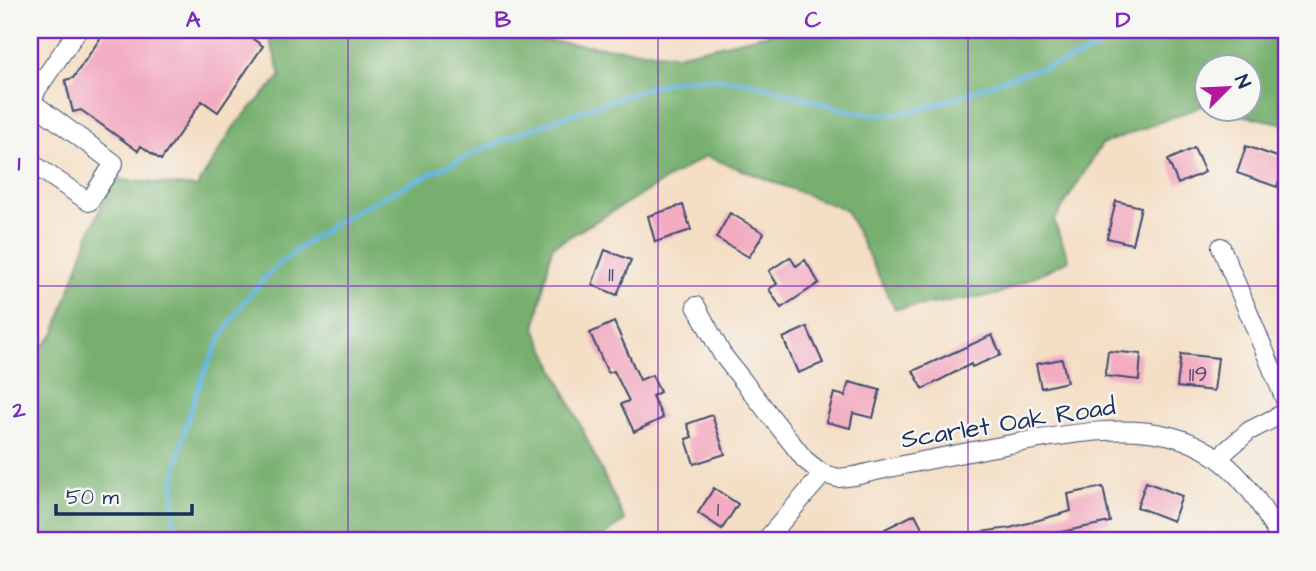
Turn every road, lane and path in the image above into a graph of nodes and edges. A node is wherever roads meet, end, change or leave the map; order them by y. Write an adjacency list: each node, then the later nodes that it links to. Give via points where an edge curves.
1 (78, 30): 2 (street)
2 (32, 96): 3 (street, via 114,163 89,202)
3 (30, 162)
4 (1221, 247): 6 (street)
5 (696, 306): 9 (street, via 722,354 805,460)
6 (1286, 402)
7 (1286, 412): 8 (street, via 1249,431)
8 (1219, 457): 9 (street, Scarlet Oak Road, via 1158,431 1107,429 838,478); 11 (street, Scarlet Oak Road, via 1247,484)
9 (823, 474): 10 (street)
10 (765, 541)
11 (1280, 541)

